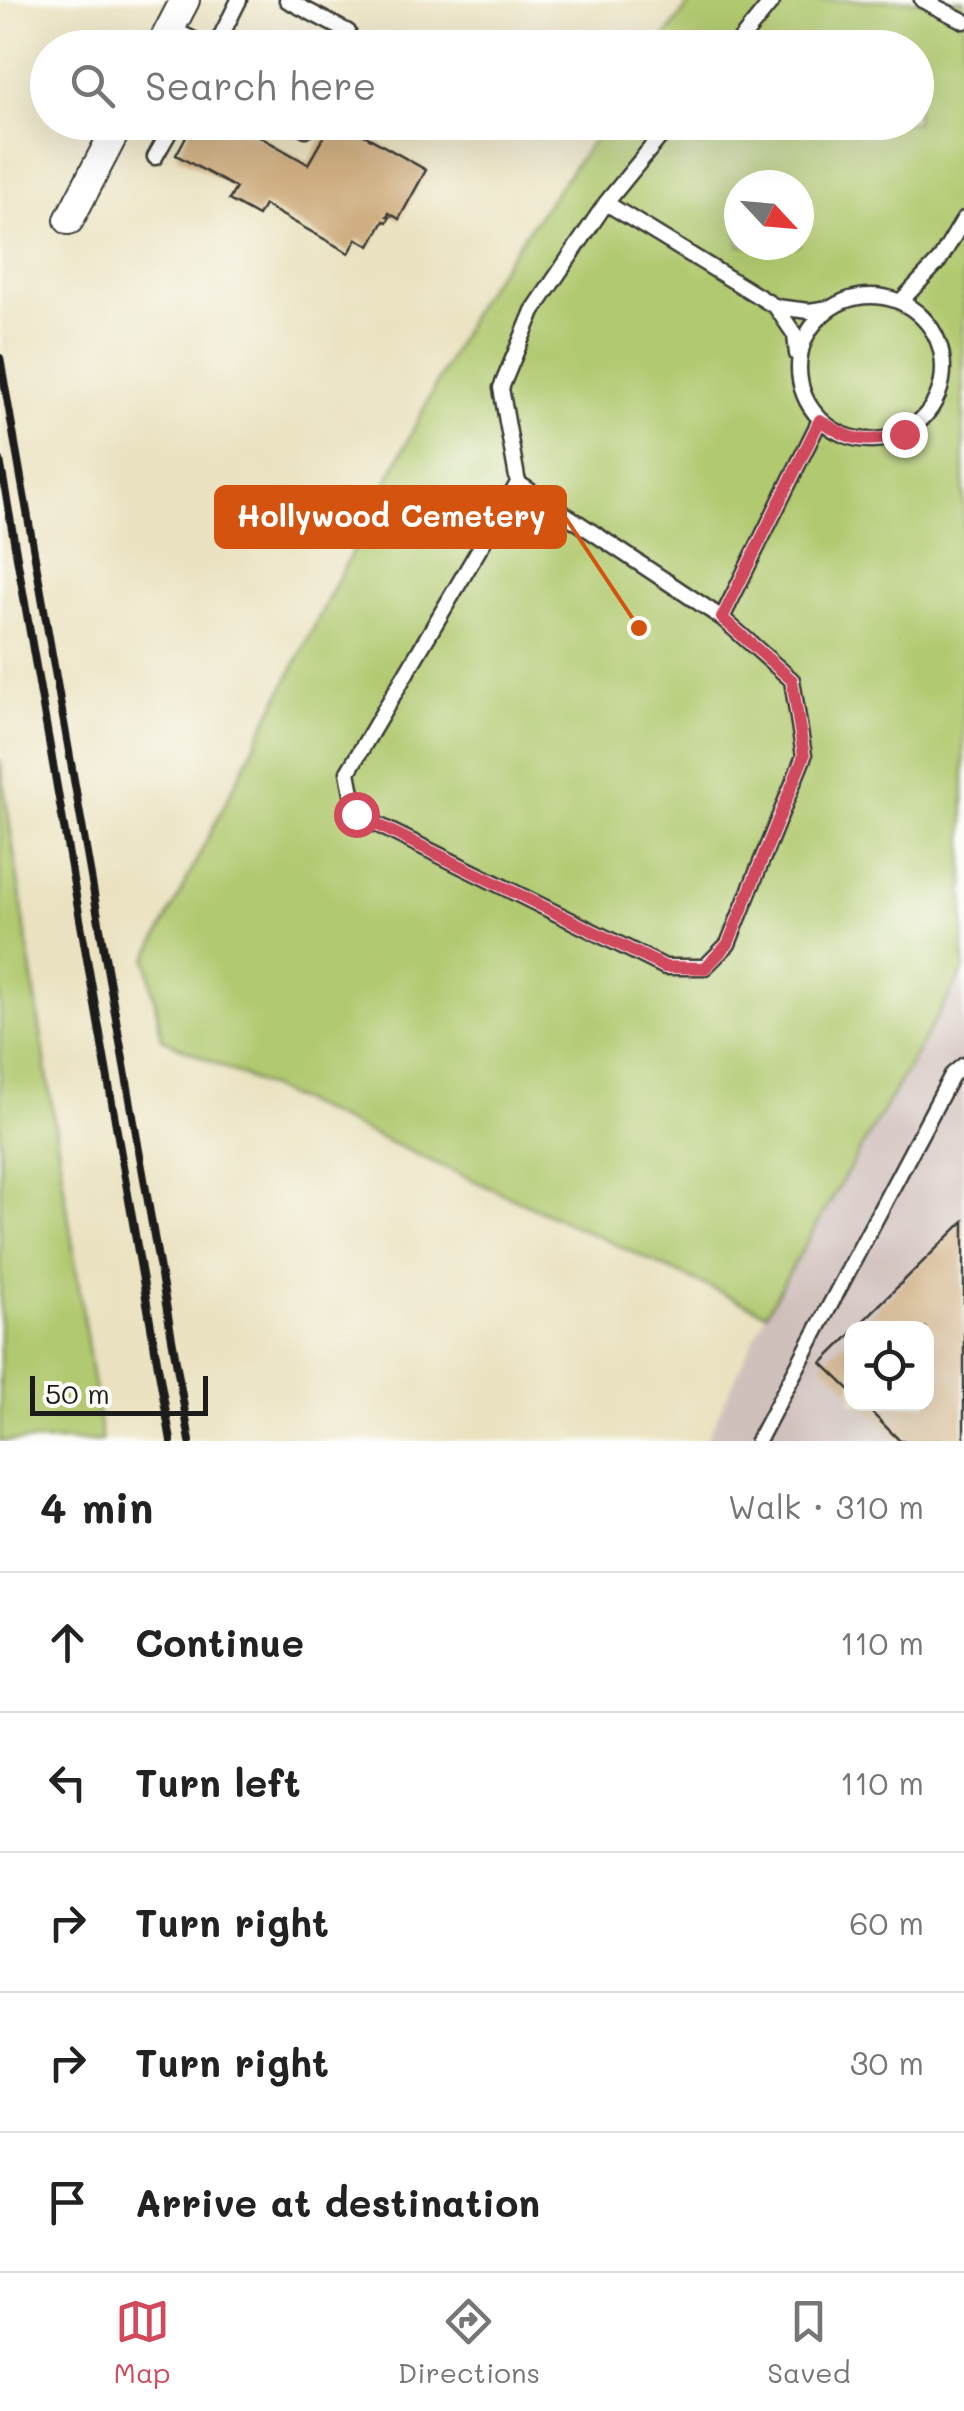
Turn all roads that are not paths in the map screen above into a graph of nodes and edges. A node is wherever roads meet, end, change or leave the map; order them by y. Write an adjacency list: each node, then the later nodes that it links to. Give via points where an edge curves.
1 (185, 0): 7 (street)
2 (239, 0): 8 (lane)
3 (286, 0): 9 (lane)
4 (772, 0): 10 (lane)
5 (922, 0): 6 (lane)
6 (964, 21)
7 (169, 30)
8 (223, 30)
9 (344, 30)
10 (748, 30)
11 (111, 140): 17 (street)
12 (164, 140): 14 (lane)
13 (657, 140): 15 (lane)
14 (155, 158)
15 (606, 203): 19 (lane); 23 (lane, via 533,311 501,388)
16 (964, 218): 18 (lane, via 938,261)
17 (69, 220)
18 (901, 301): 20 (lane, via 877,295); 22 (lane, via 937,335 945,367 924,419 879,441 841,435)
19 (776, 307): 20 (lane); 21 (lane, via 795,335)
20 (829, 308): 21 (lane, via 812,325)
21 (798, 369): 22 (lane, via 803,394)
22 (820, 420): 24 (lane)
23 (518, 483): 24 (lane); 24 (lane, via 348,772 356,814 665,967 705,968 728,944 804,756 792,680)
24 (722, 618)
25 (964, 1065): 26 (lane, via 942,1092)
26 (758, 1441)

